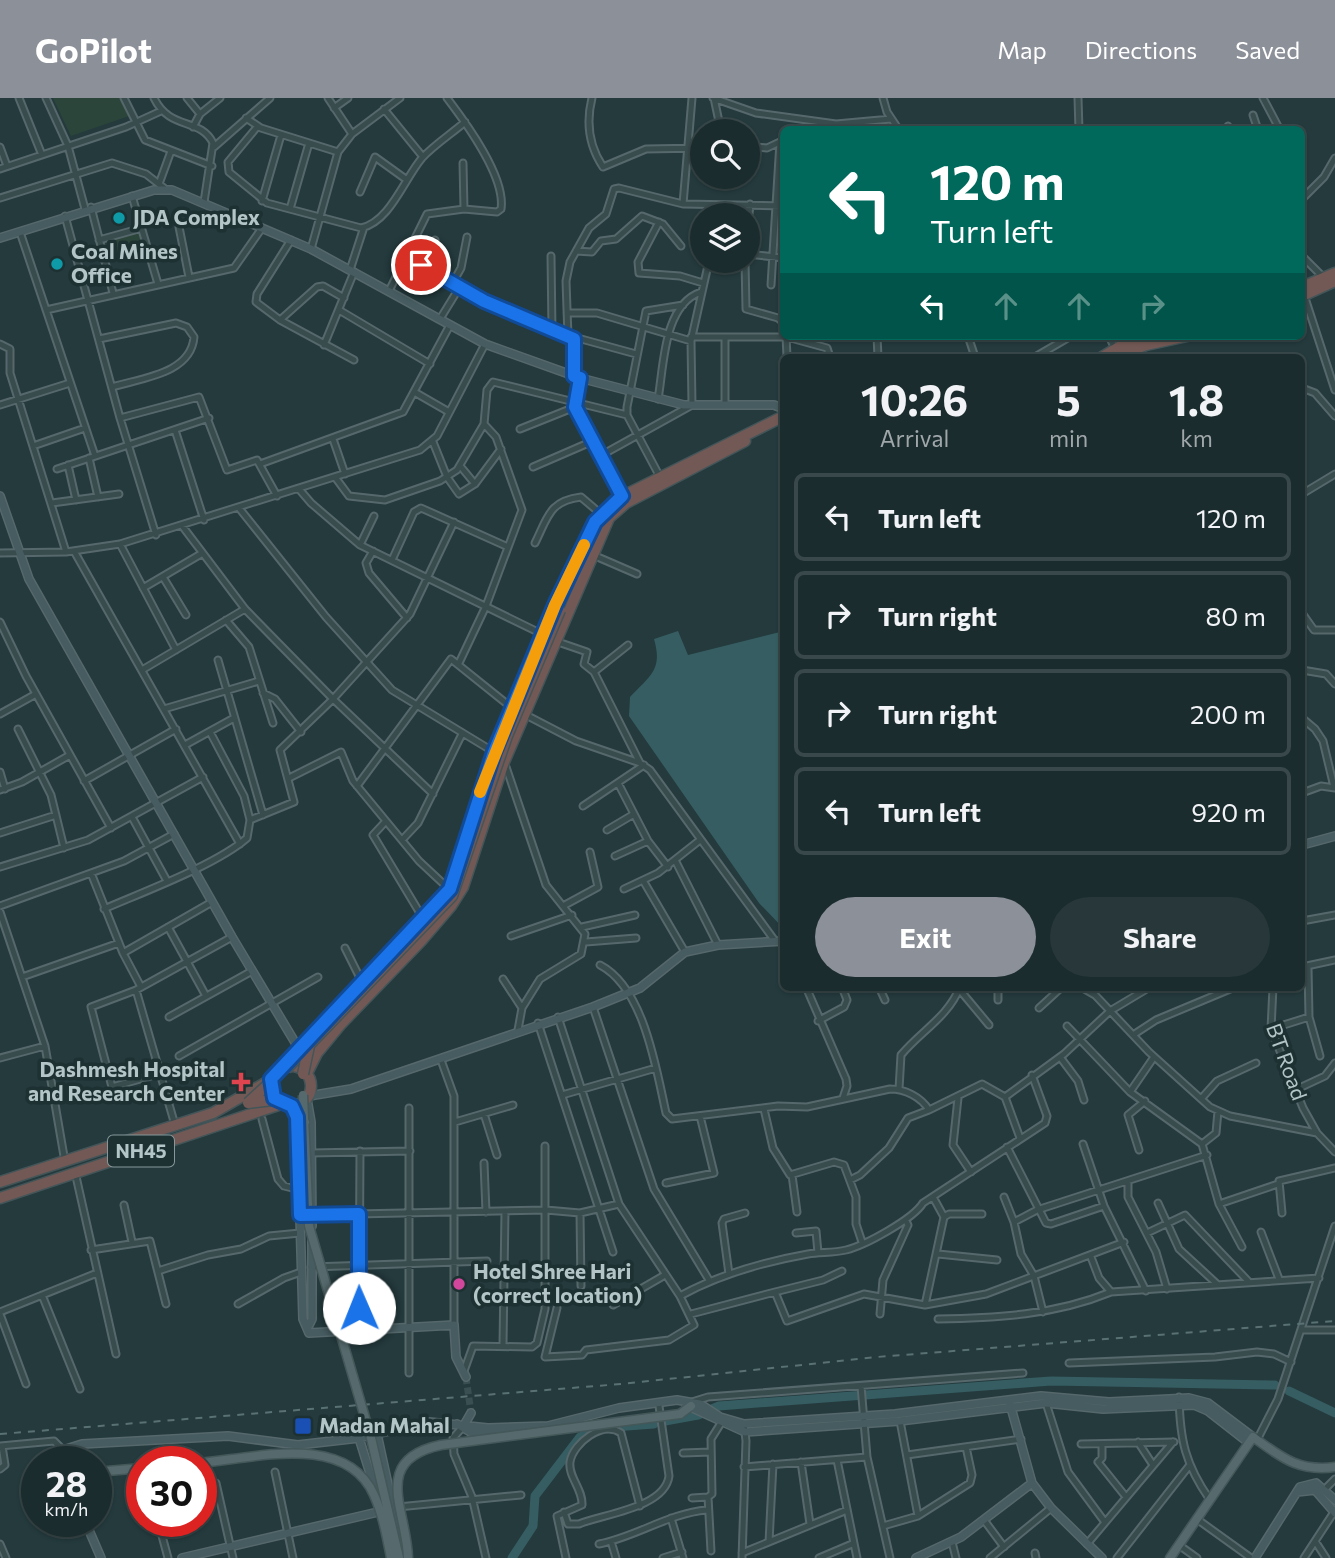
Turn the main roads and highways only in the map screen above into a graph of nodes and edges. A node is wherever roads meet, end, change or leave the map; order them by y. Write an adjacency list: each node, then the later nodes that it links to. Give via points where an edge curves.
1 (1335, 273): 3 (highway)
2 (1335, 281): 3 (highway)
3 (1306, 290)
4 (1145, 340): 6 (highway)
5 (1159, 340): 7 (highway)
6 (1122, 354)
7 (1123, 354)
8 (780, 418): 10 (highway, via 660,477)
9 (780, 425): 10 (highway)
10 (624, 500): 11 (highway, via 601,514); 12 (highway, via 609,518)
11 (567, 580): 13 (highway); 14 (highway, via 494,752 450,889)
12 (580, 587): 13 (highway); 16 (highway, via 504,762 470,873 452,906 340,1026)
13 (560, 610): 14 (highway, bridge, via 507,736 452,896)
14 (304, 1047): 15 (highway, bridge); 16 (highway, bridge)
15 (284, 1068): 16 (highway, bridge); 17 (highway, NH45, bridge)
16 (305, 1074): 18 (highway)
17 (273, 1079): 19 (highway, bridge, via 275,1092); 20 (highway, bridge); 22 (highway, NH45, via 222,1109)
18 (306, 1096): 19 (highway, NH45, bridge); 21 (main road, bridge)
19 (287, 1102): 20 (highway, bridge); 21 (main road, bridge); 24 (highway, NH45)
20 (248, 1103): 23 (highway)
21 (304, 1122): 31 (main road, bridge, via 309,1226)
22 (0, 1182)
23 (0, 1188)
24 (0, 1198)
25 (693, 1405): 31 (main road, bridge, via 680,1414 415,1452 401,1467 397,1487)
26 (1253, 1442): 28 (main road, via 1284,1461 1312,1469); 29 (main road); 29 (main road)
27 (217, 1462): 30 (main road, bridge, via 311,1454 342,1461 362,1477 374,1495)
28 (1335, 1467)
29 (1205, 1512): 32 (main road); 33 (main road)
30 (391, 1558)
31 (404, 1558)
32 (1170, 1558)
33 (1176, 1558)

